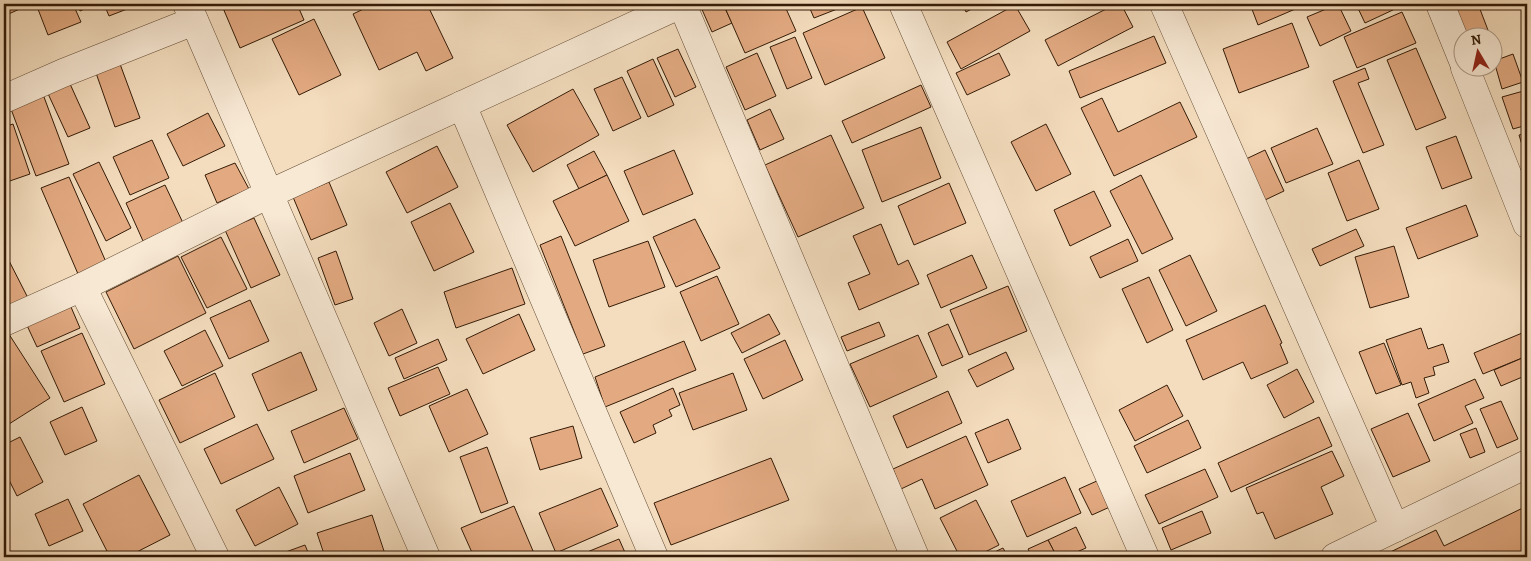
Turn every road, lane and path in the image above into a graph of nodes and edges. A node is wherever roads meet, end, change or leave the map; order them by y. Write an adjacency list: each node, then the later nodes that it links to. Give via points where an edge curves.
1 (681, 4): 9 (street); 20 (street)
2 (903, 4): 21 (street)
3 (1164, 4): 16 (street)
4 (1440, 4): 6 (street)
5 (190, 13): 8 (street); 11 (street)
6 (1454, 38)
7 (1470, 78): 10 (street)
8 (4, 100)
9 (462, 105): 11 (street); 19 (street)
10 (1520, 184): 12 (street)
11 (269, 194): 13 (street); 18 (street)
12 (1527, 224)
13 (82, 287): 14 (street); 17 (street)
14 (4, 322)
15 (1527, 464): 16 (street)
16 (1395, 528): 22 (street)
17 (215, 557)
18 (426, 557)
19 (654, 557)
20 (916, 557)
21 (1145, 557)
22 (1335, 557)

